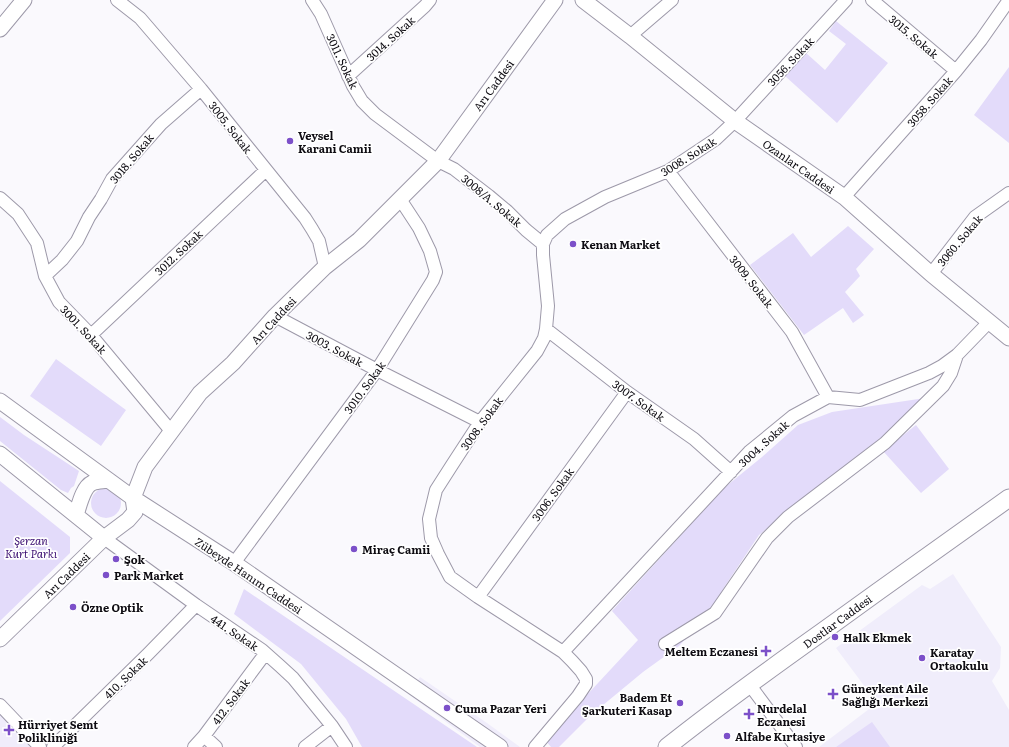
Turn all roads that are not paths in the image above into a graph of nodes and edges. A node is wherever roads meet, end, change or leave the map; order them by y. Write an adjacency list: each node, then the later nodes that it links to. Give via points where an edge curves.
1 (24, 0): 11 (street)
2 (117, 0): 15 (street, 3005. Sokak, via 140,18)
3 (312, 0): 14 (street, 3011. Sokak, via 321,14)
4 (430, 0): 14 (street, 3014. Sokak)
5 (555, 0): 17 (street, Arı Caddesi)
6 (583, 0): 12 (street, Ozanlar Caddesi)
7 (672, 0): 12 (street)
8 (846, 0): 16 (street, 3056. Sokak)
9 (872, 0): 13 (street, 3015. Sokak)
10 (1009, 0): 13 (street, 3058. Sokak)
11 (0, 29)
12 (630, 36): 16 (street, Ozanlar Caddesi)
13 (956, 71): 21 (street, 3058. Sokak)
14 (348, 76): 17 (street, 3011. Sokak, via 362,101 374,114)
15 (201, 89): 18 (street, 3005. Sokak); 27 (street, 3018. Sokak, via 161,124 112,179 77,241)
16 (735, 121): 19 (street, 3008. Sokak, via 716,139); 21 (street, Ozanlar Caddesi)
17 (438, 161): 23 (street, Arı Caddesi); 24 (street, 3008/A. Sokak, via 454,169 489,196)
18 (266, 170): 25 (street, 3005. Sokak, via 312,229 319,242); 31 (street, 3012. Sokak)
19 (668, 171): 24 (street, 3008. Sokak, via 604,197 565,219 547,235); 36 (street, 3009. Sokak, via 792,332)
20 (1009, 193): 26 (street, 3060. Sokak, via 975,217)
21 (844, 197): 26 (street, Ozanlar Caddesi)
22 (0, 198): 27 (street, 3001. Sokak, via 18,214 37,243)
23 (400, 199): 25 (street, Arı Caddesi, via 359,240); 34 (street, 3010. Sokak, via 419,228 436,272)
24 (543, 244): 30 (street, 3008. Sokak, via 548,306)
25 (325, 267): 28 (street, Arı Caddesi)
26 (931, 274): 29 (street, Ozanlar Caddesi)
27 (45, 276): 31 (street, 3001. Sokak, via 59,302)
28 (275, 316): 34 (street, 3003. Sokak); 39 (street, Arı Caddesi, via 233,363 200,393)
29 (989, 322): 32 (street, Ozanlar Caddesi); 33 (street)
30 (546, 329): 35 (street, 3007. Sokak); 38 (street, 3008. Sokak, via 537,351)
31 (91, 335): 39 (street, 3001. Sokak)
32 (1009, 338)
33 (957, 355): 36 (street, via 929,373 860,400); 51 (street, via 943,386 884,444 788,517 766,538 715,613)
34 (377, 370): 38 (street, 3003. Sokak); 47 (street, 3010. Sokak)
35 (627, 392): 41 (street, 3007. Sokak, via 694,439); 48 (street, 3006. Sokak)
36 (828, 397): 41 (street, 3004. Sokak, via 793,416 749,452)
37 (0, 401): 42 (street, Zübeyde Hanım Caddesi)
38 (480, 422): 48 (street, 3008. Sokak, via 436,490 429,519 431,538 450,577)
39 (171, 431): 43 (street, Arı Caddesi, via 145,467)
40 (0, 454): 45 (street)
41 (731, 472): 52 (street, 3004. Sokak)
42 (108, 480): 43 (street, Zübeyde Hanım Caddesi); 45 (street, via 91,483 86,487)
43 (133, 498): 46 (street, Arı Caddesi, via 135,512); 47 (street, Zübeyde Hanım Caddesi)
44 (1009, 498): 54 (main road, Dostlar Caddesi)
45 (76, 515): 46 (street)
46 (104, 538): 49 (street, 441. Sokak); 50 (street, Arı Caddesi)
47 (234, 563): 64 (street, Zübeyde Hanım Caddesi)
48 (478, 597): 52 (street, 3008. Sokak)
49 (196, 605): 53 (street, 441. Sokak); 59 (street, 410. Sokak)
50 (0, 640)
51 (665, 644)
52 (562, 652): 65 (street, 3008. Sokak, via 581,671 586,684)
53 (266, 654): 56 (street, 441. Sokak, via 292,678); 57 (street, 412. Sokak)
54 (749, 684): 66 (main road, Dostlar Caddesi); 67 (street)
55 (0, 705): 58 (street)
56 (332, 726): 62 (street); 63 (street, 441. Sokak)
57 (204, 736): 60 (street, 412. Sokak); 61 (street)
58 (40, 747)
59 (53, 747)
60 (194, 747)
61 (216, 747)
62 (305, 747)
63 (346, 747)
64 (500, 747)
65 (534, 747)
66 (667, 747)
67 (796, 747)

